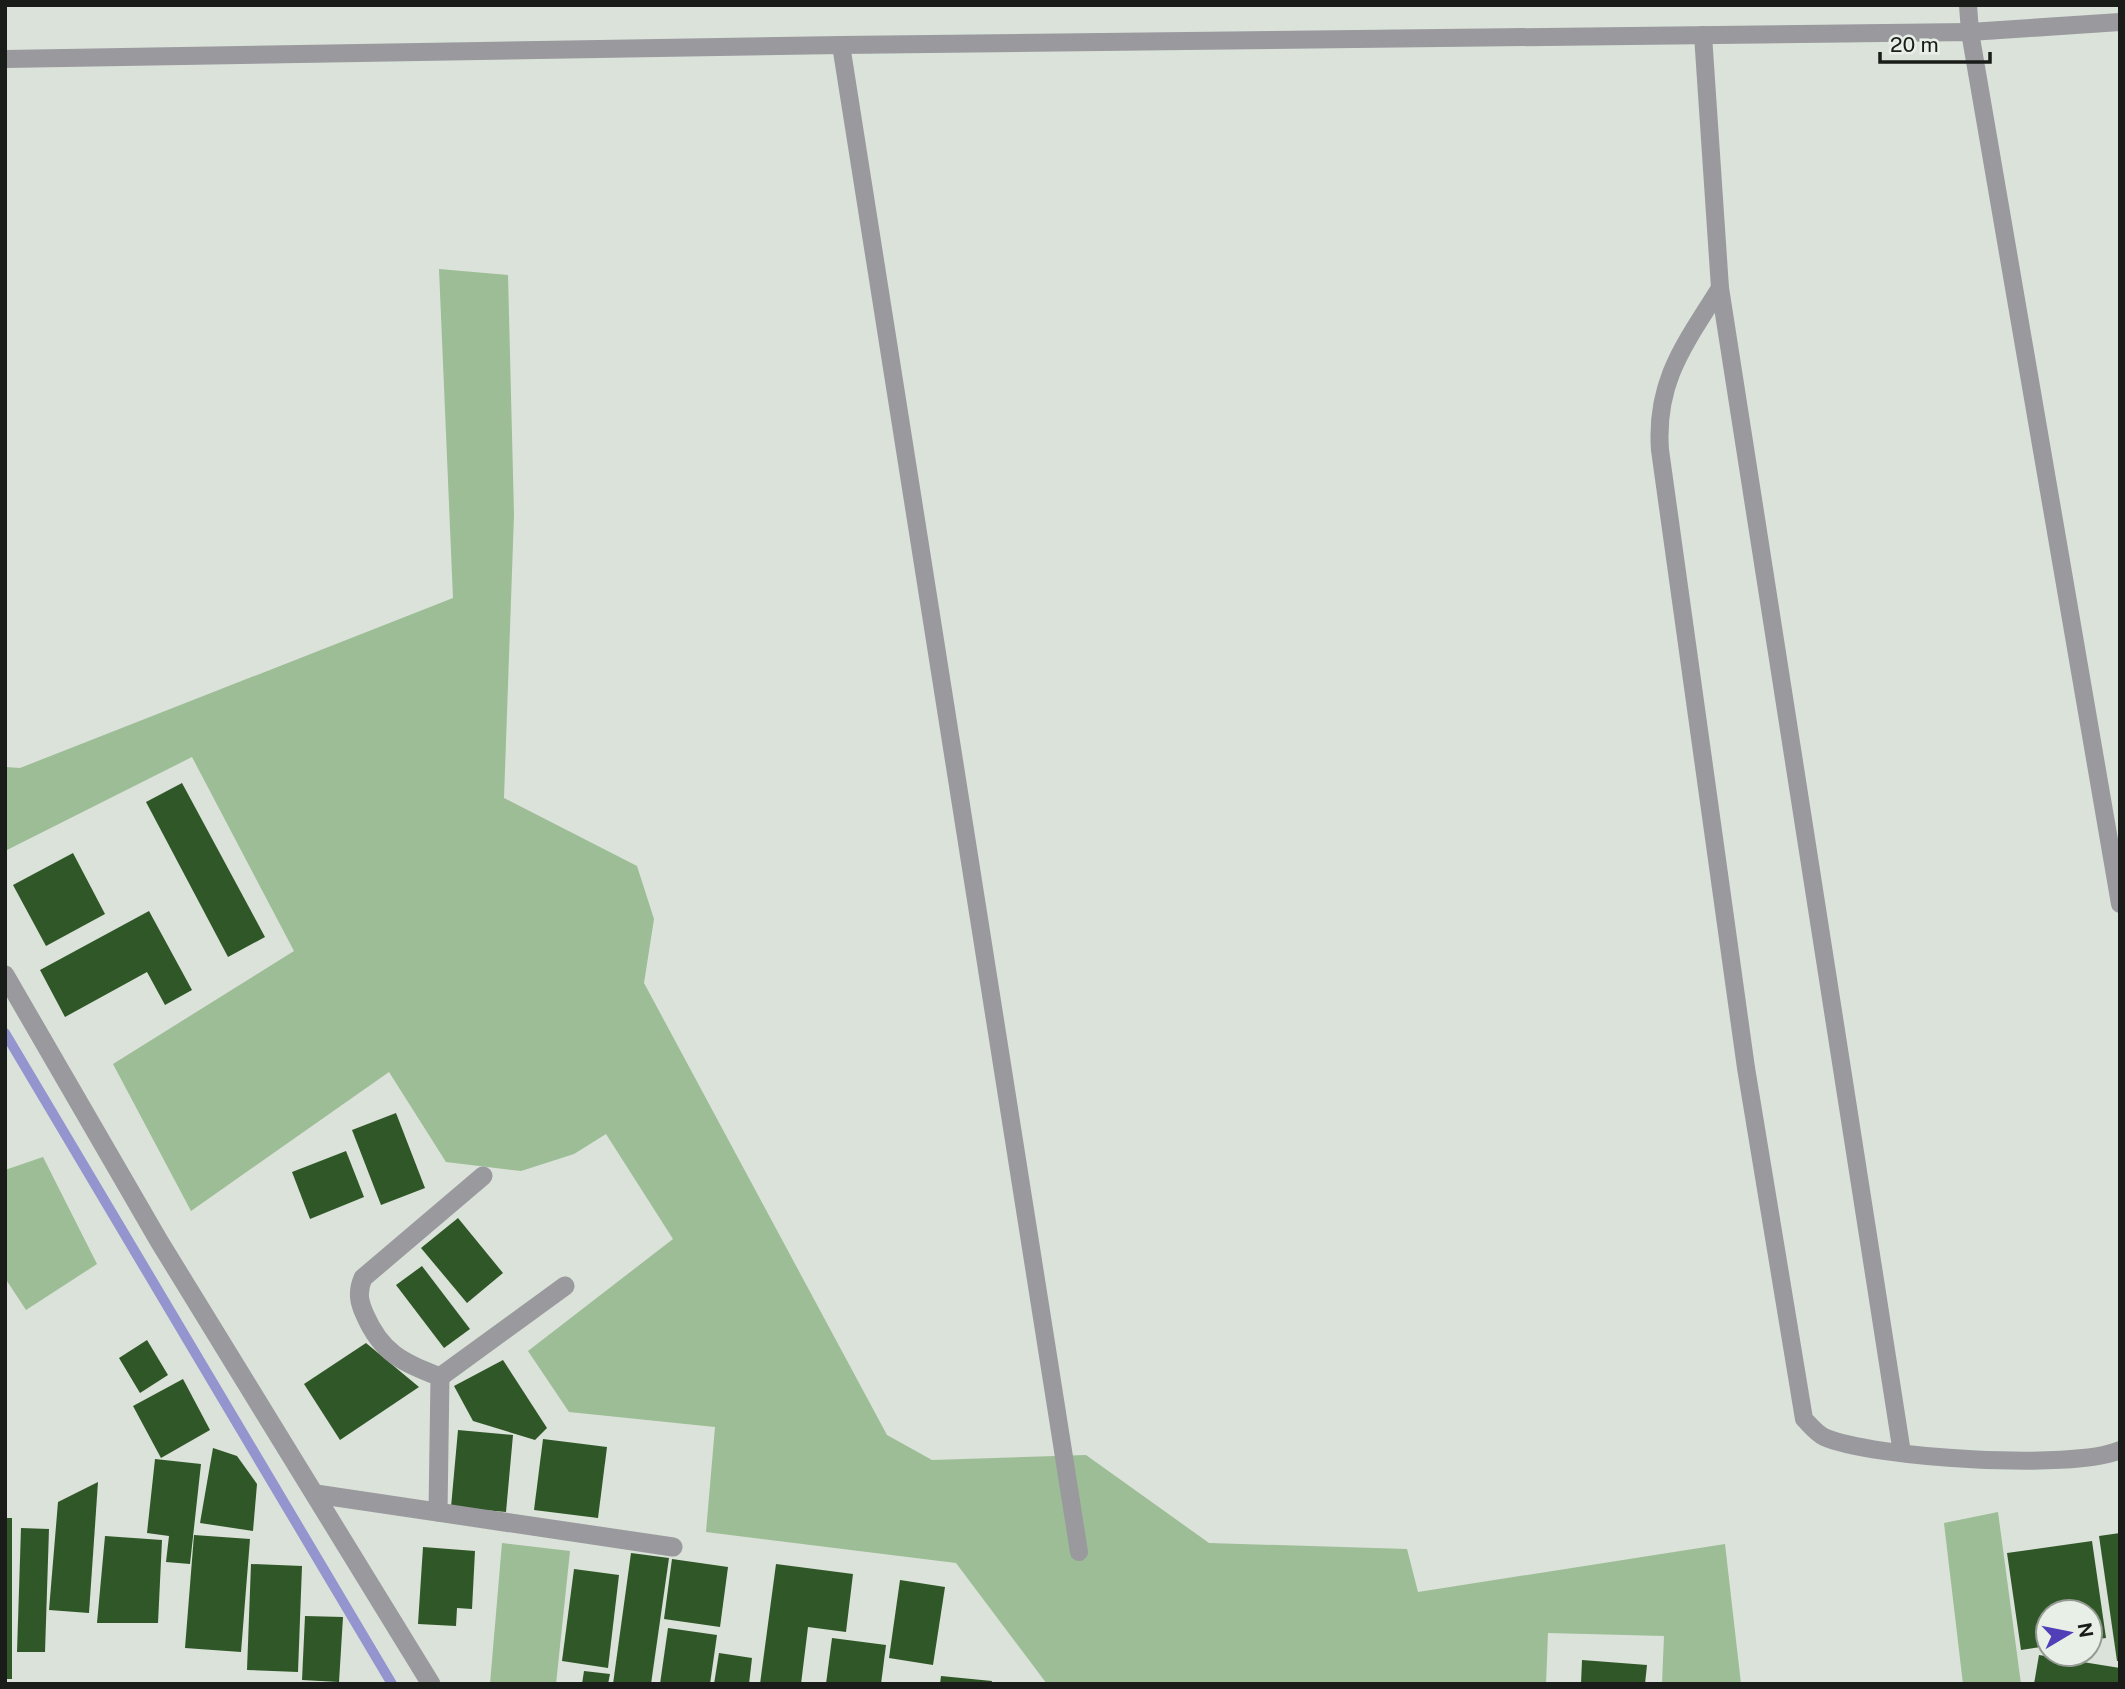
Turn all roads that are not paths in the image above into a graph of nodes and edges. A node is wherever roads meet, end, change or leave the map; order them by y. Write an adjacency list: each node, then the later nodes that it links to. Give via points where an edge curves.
1 (1968, 5): 3 (lane)
2 (2120, 22): 3 (lane)
3 (1970, 32): 4 (lane); 8 (lane)
4 (1703, 35): 5 (lane); 7 (lane)
5 (841, 45): 6 (lane); 18 (lane)
6 (5, 59)
7 (1720, 288): 14 (lane); 14 (lane, via 1671,368 1658,421 1746,1068 1804,1419 1821,1436 1858,1448)
8 (2120, 904)
9 (5, 975): 15 (street, via 159,1241)
10 (483, 1176): 12 (street, via 363,1278 359,1288 364,1313 385,1349)
11 (565, 1286): 12 (street)
12 (440, 1377): 16 (street)
13 (2120, 1450): 14 (lane, via 2094,1457 1976,1460)
14 (1902, 1452)
15 (316, 1494): 16 (street); 19 (street)
16 (438, 1512): 17 (street)
17 (673, 1547)
18 (1079, 1552)
19 (431, 1684)

